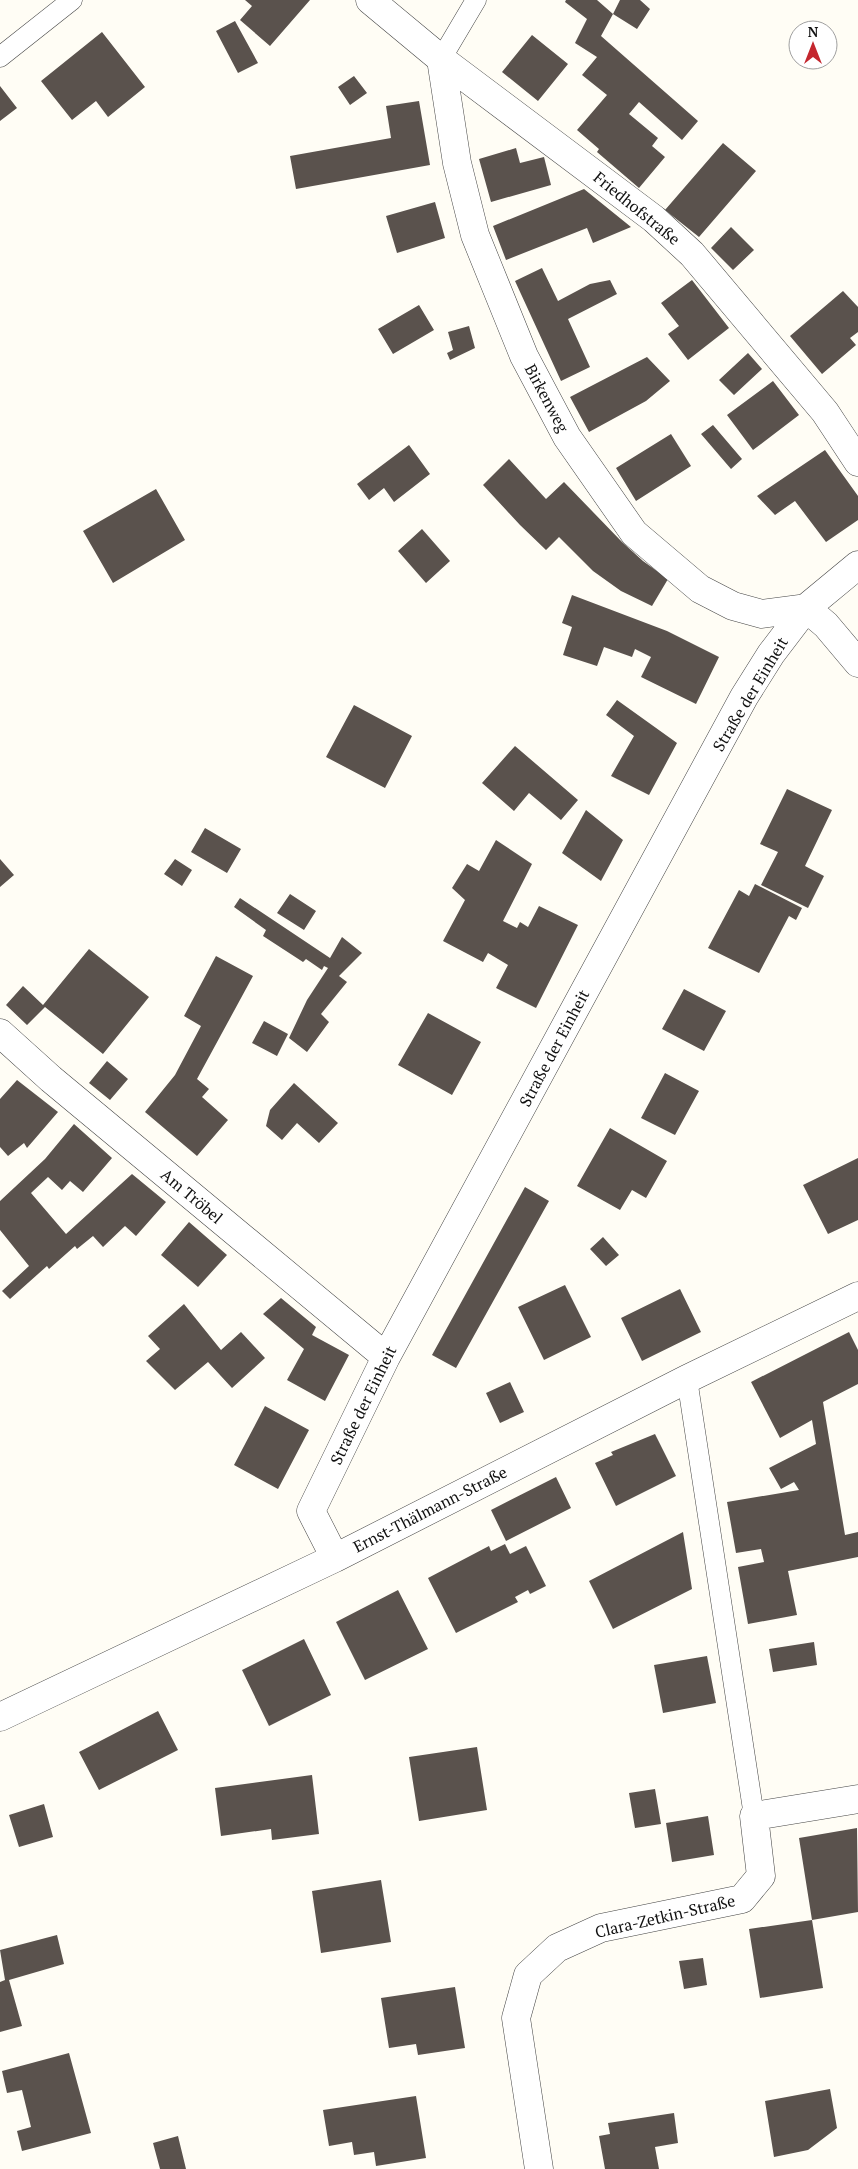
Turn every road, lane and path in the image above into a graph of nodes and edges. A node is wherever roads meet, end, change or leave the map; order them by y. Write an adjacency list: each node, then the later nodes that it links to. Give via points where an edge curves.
1 (72, 0): 4 (lane)
2 (370, 0): 5 (street, Friedhofstraße)
3 (476, 0): 5 (lane)
4 (0, 57)
5 (441, 59): 6 (street, Friedhofstraße, via 654,219 692,254 825,412); 8 (street, Birkenweg, via 457,164 475,235 524,356 572,444 634,532 700,589 734,606 762,614)
6 (858, 462)
7 (858, 565): 8 (street, Straße der Einheit)
8 (806, 608): 9 (street, via 826,625); 12 (street, Straße der Einheit, via 744,697)
9 (858, 663)
10 (0, 1033): 12 (street, Am Tröbel, via 51,1079)
11 (858, 1296): 13 (street, Ernst-Thälmann-Straße)
12 (386, 1356): 14 (street, Straße der Einheit, via 311,1511)
13 (687, 1379): 14 (street, Ernst-Thälmann-Straße); 17 (lane)
14 (335, 1558): 15 (street, Ernst-Thälmann-Straße)
15 (0, 1717)
16 (858, 1799): 17 (street)
17 (754, 1816): 18 (street, Clara-Zetkin-Straße, via 761,1876 742,1899 601,1928 557,1948 528,1976 516,2018)
18 (539, 2169)

